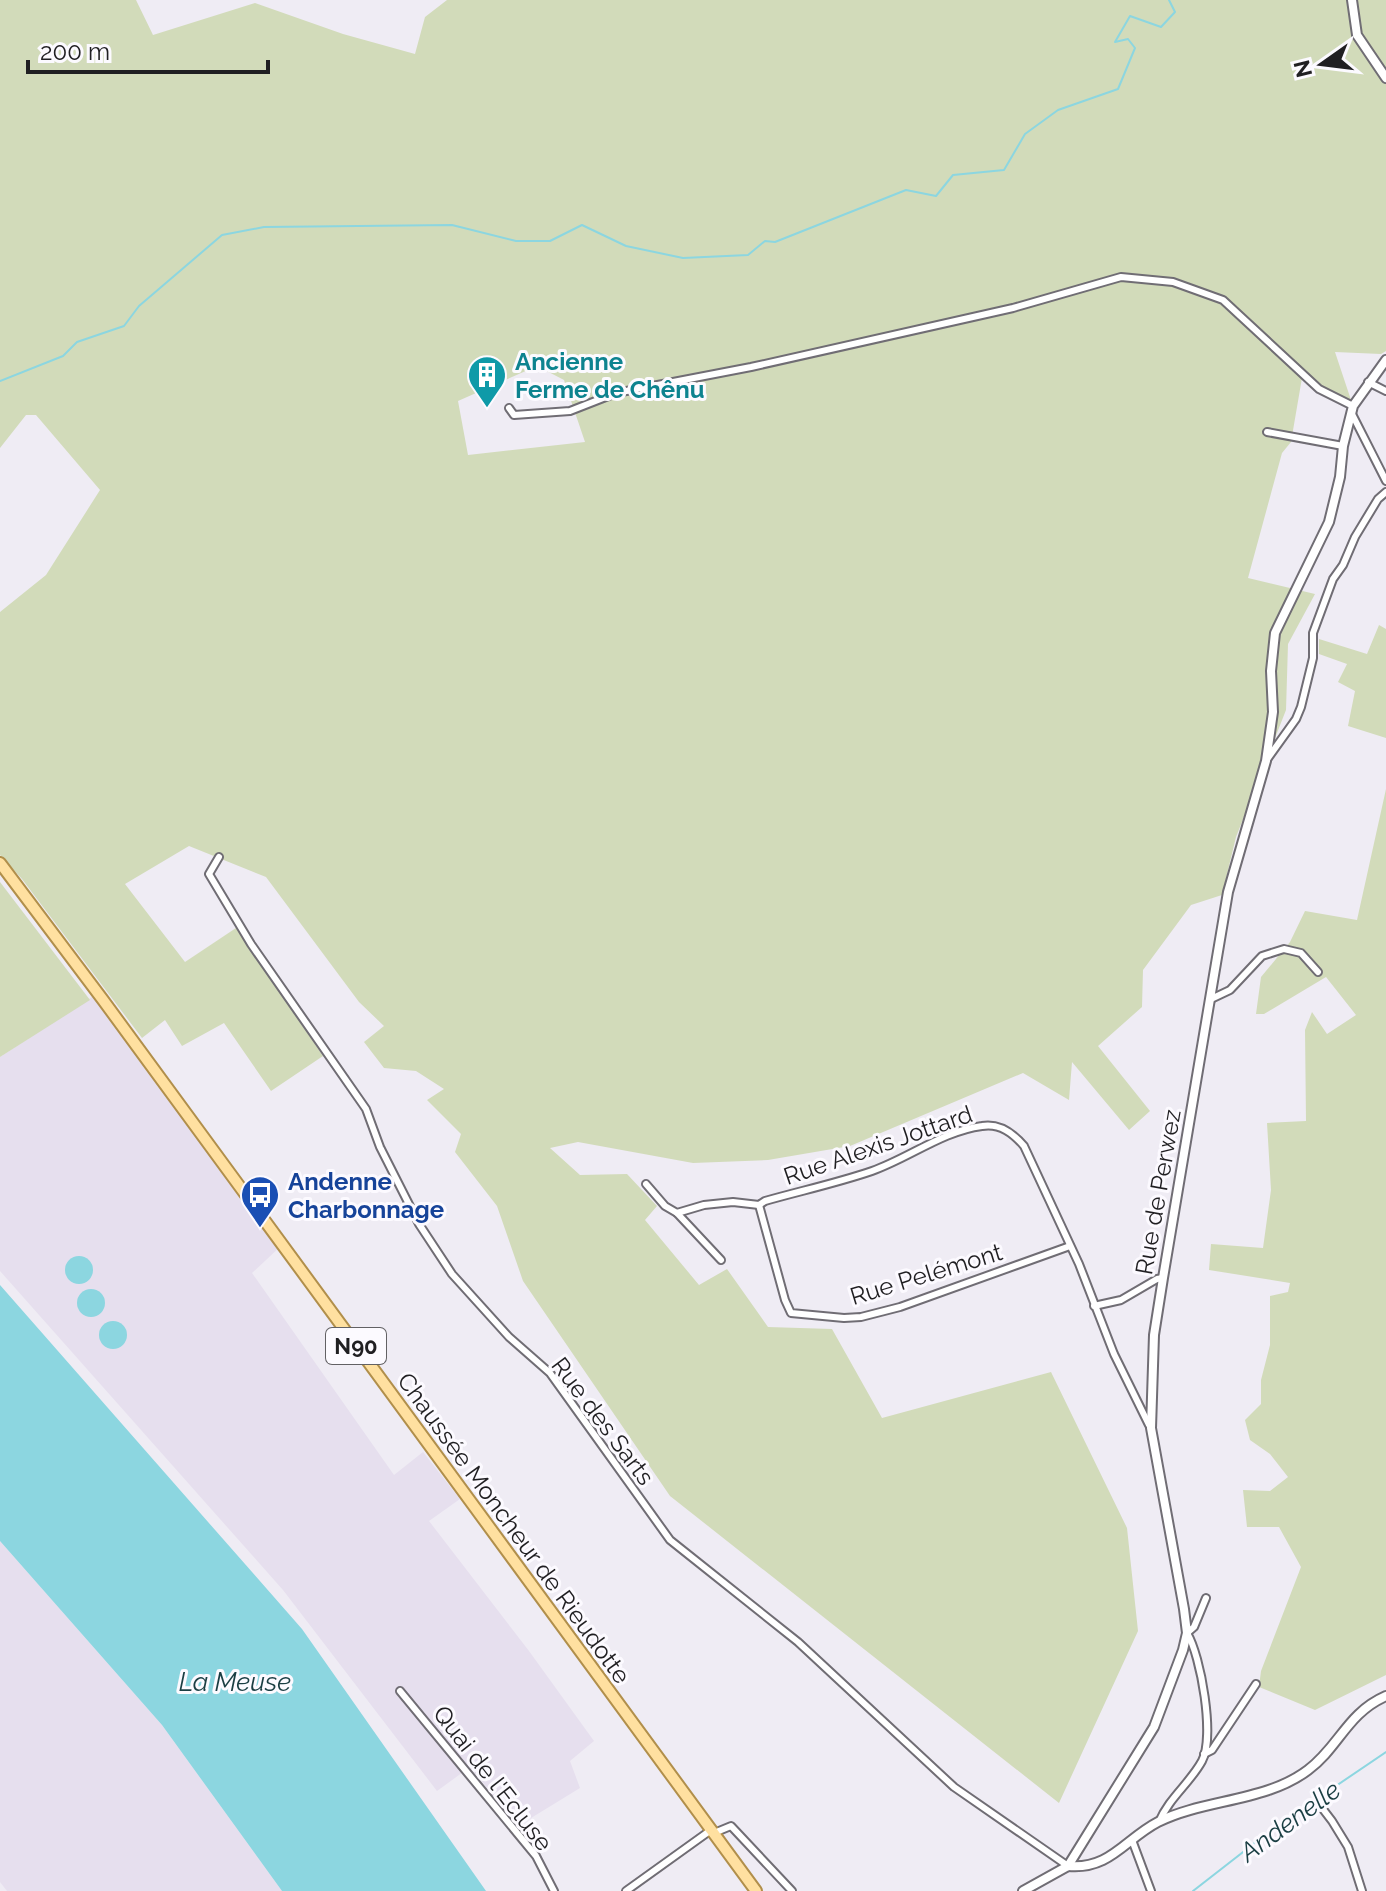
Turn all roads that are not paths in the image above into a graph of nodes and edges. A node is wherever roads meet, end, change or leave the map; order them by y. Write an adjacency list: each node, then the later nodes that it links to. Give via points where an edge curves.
1 (1352, 0): 2 (street, via 1357,35)
2 (1386, 78)
3 (1386, 360): 4 (street, Rue de Perwez)
4 (1368, 382): 5 (street); 7 (street, Rue de Perwez)
5 (1386, 391)
6 (509, 408): 7 (street, via 514,415 570,411 616,393 1013,308 1121,277 1173,282 1223,300 1319,389)
7 (1352, 409): 9 (street, Rue de Perwez); 10 (street)
8 (1267, 432): 9 (street)
9 (1343, 446): 12 (street, Rue de Perwez, via 1329,522 1275,633)
10 (1386, 481)
11 (1386, 492): 12 (street, Rue de Perwez, via 1333,579 1313,633 1313,658 1301,707)
12 (1266, 761): 16 (street, Rue de Perwez, via 1228,892)
13 (219, 857): 35 (street, Rue des Sarts, via 209,874 366,1109 419,1224 452,1274 550,1373 670,1540 798,1642 954,1787)
14 (0, 863): 33 (main road, Chaussée Moncheur de Rieudotte / N90)
15 (1318, 972): 16 (street, via 1301,953 1284,949 1262,956 1230,990)
16 (1211, 999): 22 (street, Rue de Perwez)
17 (646, 1184): 19 (street)
18 (759, 1205): 19 (street, Rue Alexis Jottard, via 733,1202); 20 (street, Rue Alexis Jottard, via 874,1170 982,1125 1001,1127 1024,1146); 20 (street, Rue Pelémont, via 791,1313 861,1317)
19 (677, 1213): 21 (street)
20 (1070, 1246): 23 (street)
21 (721, 1260)
22 (1163, 1278): 23 (street, via 1121,1300); 24 (street, Rue de Perwez, via 1154,1335)
23 (1094, 1306): 24 (street)
24 (1151, 1428): 26 (street, Rue de Perwez)
25 (1206, 1598): 26 (street, Rue de Perwez)
26 (1187, 1633): 30 (street, via 1204,1702); 35 (street, Rue de Perwez, via 1154,1727)
27 (1256, 1684): 30 (street, via 1212,1750)
28 (400, 1691): 37 (street, Quai de l'Ecluse, via 536,1856)
29 (1386, 1696): 32 (street, via 1353,1717 1310,1769 1287,1784)
30 (1204, 1754): 32 (street)
31 (1319, 1804): 42 (street, via 1348,1847)
32 (1159, 1822): 34 (street)
33 (712, 1832): 38 (street); 39 (main road, N90); 40 (street, via 731,1826)
34 (1132, 1840): 35 (street, via 1102,1863); 41 (street)
35 (1068, 1866): 36 (street)
36 (1029, 1889)
37 (554, 1891)
38 (626, 1891)
39 (756, 1891)
40 (792, 1891)
41 (1151, 1891)
42 (1362, 1891)

